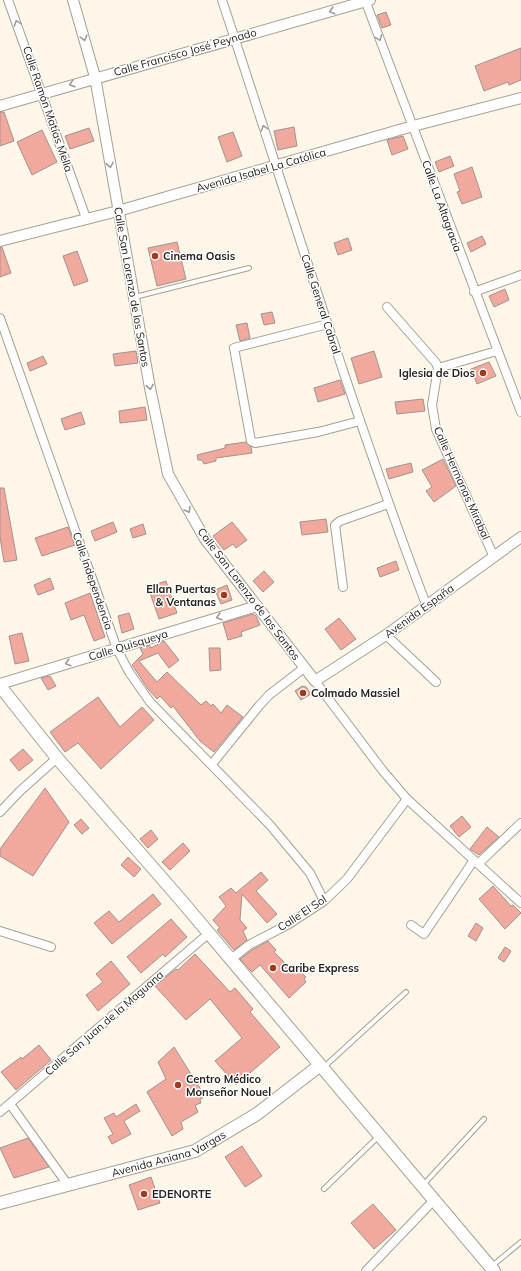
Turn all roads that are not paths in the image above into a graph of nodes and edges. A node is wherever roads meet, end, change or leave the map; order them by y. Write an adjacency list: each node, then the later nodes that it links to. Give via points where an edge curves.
1 (8, 0): 7 (street, Calle Ramón Matías Mella, one-way to 1)
2 (73, 0): 6 (street, Calle San Lorenzo de los Santos, one-way to 6)
3 (222, 0): 5 (street, Calle General Cabral)
4 (367, 0): 5 (street, Calle Francisco José Peynado, one-way to 5); 10 (street, Calle La Altagracia, one-way to 10)
5 (234, 38): 6 (street, Calle Francisco José Peynado); 11 (street, Calle General Cabral, one-way to 5)
6 (95, 77): 7 (street, Calle Francisco José Peynado, one-way to 7); 12 (street, Calle San Lorenzo de los Santos, one-way to 12)
7 (43, 92): 9 (street, Calle Francisco José Peynado); 13 (street, Calle Ramón Matías Mella)
8 (521, 100): 10 (street, Avenida Isabel La Católica)
9 (0, 106)
10 (413, 126): 11 (street, Avenida Isabel La Católica); 17 (street, Calle La Altagracia)
11 (276, 165): 12 (street, Avenida Isabel La Católica); 21 (street, Calle General Cabral)
12 (118, 211): 13 (street, Avenida Isabel La Católica); 18 (street, Calle San Lorenzo de los Santos)
13 (86, 218): 14 (street, Avenida Isabel La Católica)
14 (0, 241)
15 (249, 268): 18 (lane)
16 (521, 275): 17 (street)
17 (474, 292): 23 (street, Calle La Altagracia)
18 (135, 297): 32 (street, Calle San Lorenzo de los Santos, one-way to 32, via 168,474 205,539)
19 (387, 307): 24 (street)
20 (0, 318): 22 (street, Calle Independencia)
21 (328, 324): 27 (street, Calle General Cabral); 27 (street, via 234,348 252,441 255,443 305,435)
22 (2, 330): 35 (street, Calle Independencia)
23 (497, 351): 24 (street); 25 (street, Calle La Altagracia)
24 (438, 368): 30 (street, Calle Hermanas Mirabal, via 432,405 436,429)
25 (518, 395): 26 (street, Calle La Altagracia)
26 (521, 412)
27 (360, 421): 28 (street, Calle General Cabral)
28 (388, 504): 31 (street, via 335,525); 33 (street, Calle General Cabral)
29 (521, 537): 30 (street, Avenida España)
30 (494, 557): 33 (street, Avenida España)
31 (344, 587)
32 (257, 606): 35 (street, Calle Quisqueya, one-way to 35); 36 (street, Calle San Lorenzo de los Santos)
33 (427, 606): 34 (street, Avenida España)
34 (386, 635): 37 (street, Avenida España); 38 (street)
35 (117, 649): 39 (street, Calle Quisqueya, one-way to 39); 41 (street, Calle Independencia, via 128,672 150,702)
36 (304, 668): 37 (street, Calle San Lorenzo de los Santos); 41 (street, via 269,695)
37 (315, 681): 42 (street, Calle San Lorenzo de los Santos)
38 (436, 682)
39 (0, 685): 40 (main road)
40 (57, 758): 43 (street); 50 (main road)
41 (212, 764): 46 (street, Calle Independencia, via 270,825 310,873)
42 (407, 799): 45 (street, Calle San Lorenzo de los Santos); 46 (street, Calle El Sol, via 347,879)
43 (0, 812)
44 (521, 823): 45 (street)
45 (476, 862): 47 (street, Calle San Lorenzo de los Santos); 48 (street, via 424,934)
46 (324, 901): 52 (street, Calle El Sol, via 289,924 249,945)
47 (521, 903)
48 (412, 925)
49 (0, 931): 51 (street)
50 (208, 934): 52 (main road); 55 (street, Calle San Juan de la Maguana)
51 (51, 947)
52 (230, 960): 54 (main road)
53 (406, 992): 54 (lane)
54 (321, 1067): 58 (main road); 59 (main road, Avenida Aniana Vargas, via 257,1114 195,1151)
55 (10, 1104): 56 (street, Calle San Juan de la Maguana); 59 (street)
56 (0, 1112)
57 (484, 1119): 60 (lane)
58 (380, 1136): 60 (main road); 61 (lane)
59 (68, 1185): 63 (main road, Avenida Aniana Vargas)
60 (422, 1186): 62 (main road)
61 (324, 1189)
62 (434, 1200): 65 (main road); 66 (street)
63 (0, 1204)
64 (521, 1242): 65 (lane)
65 (493, 1269)
66 (366, 1271)

